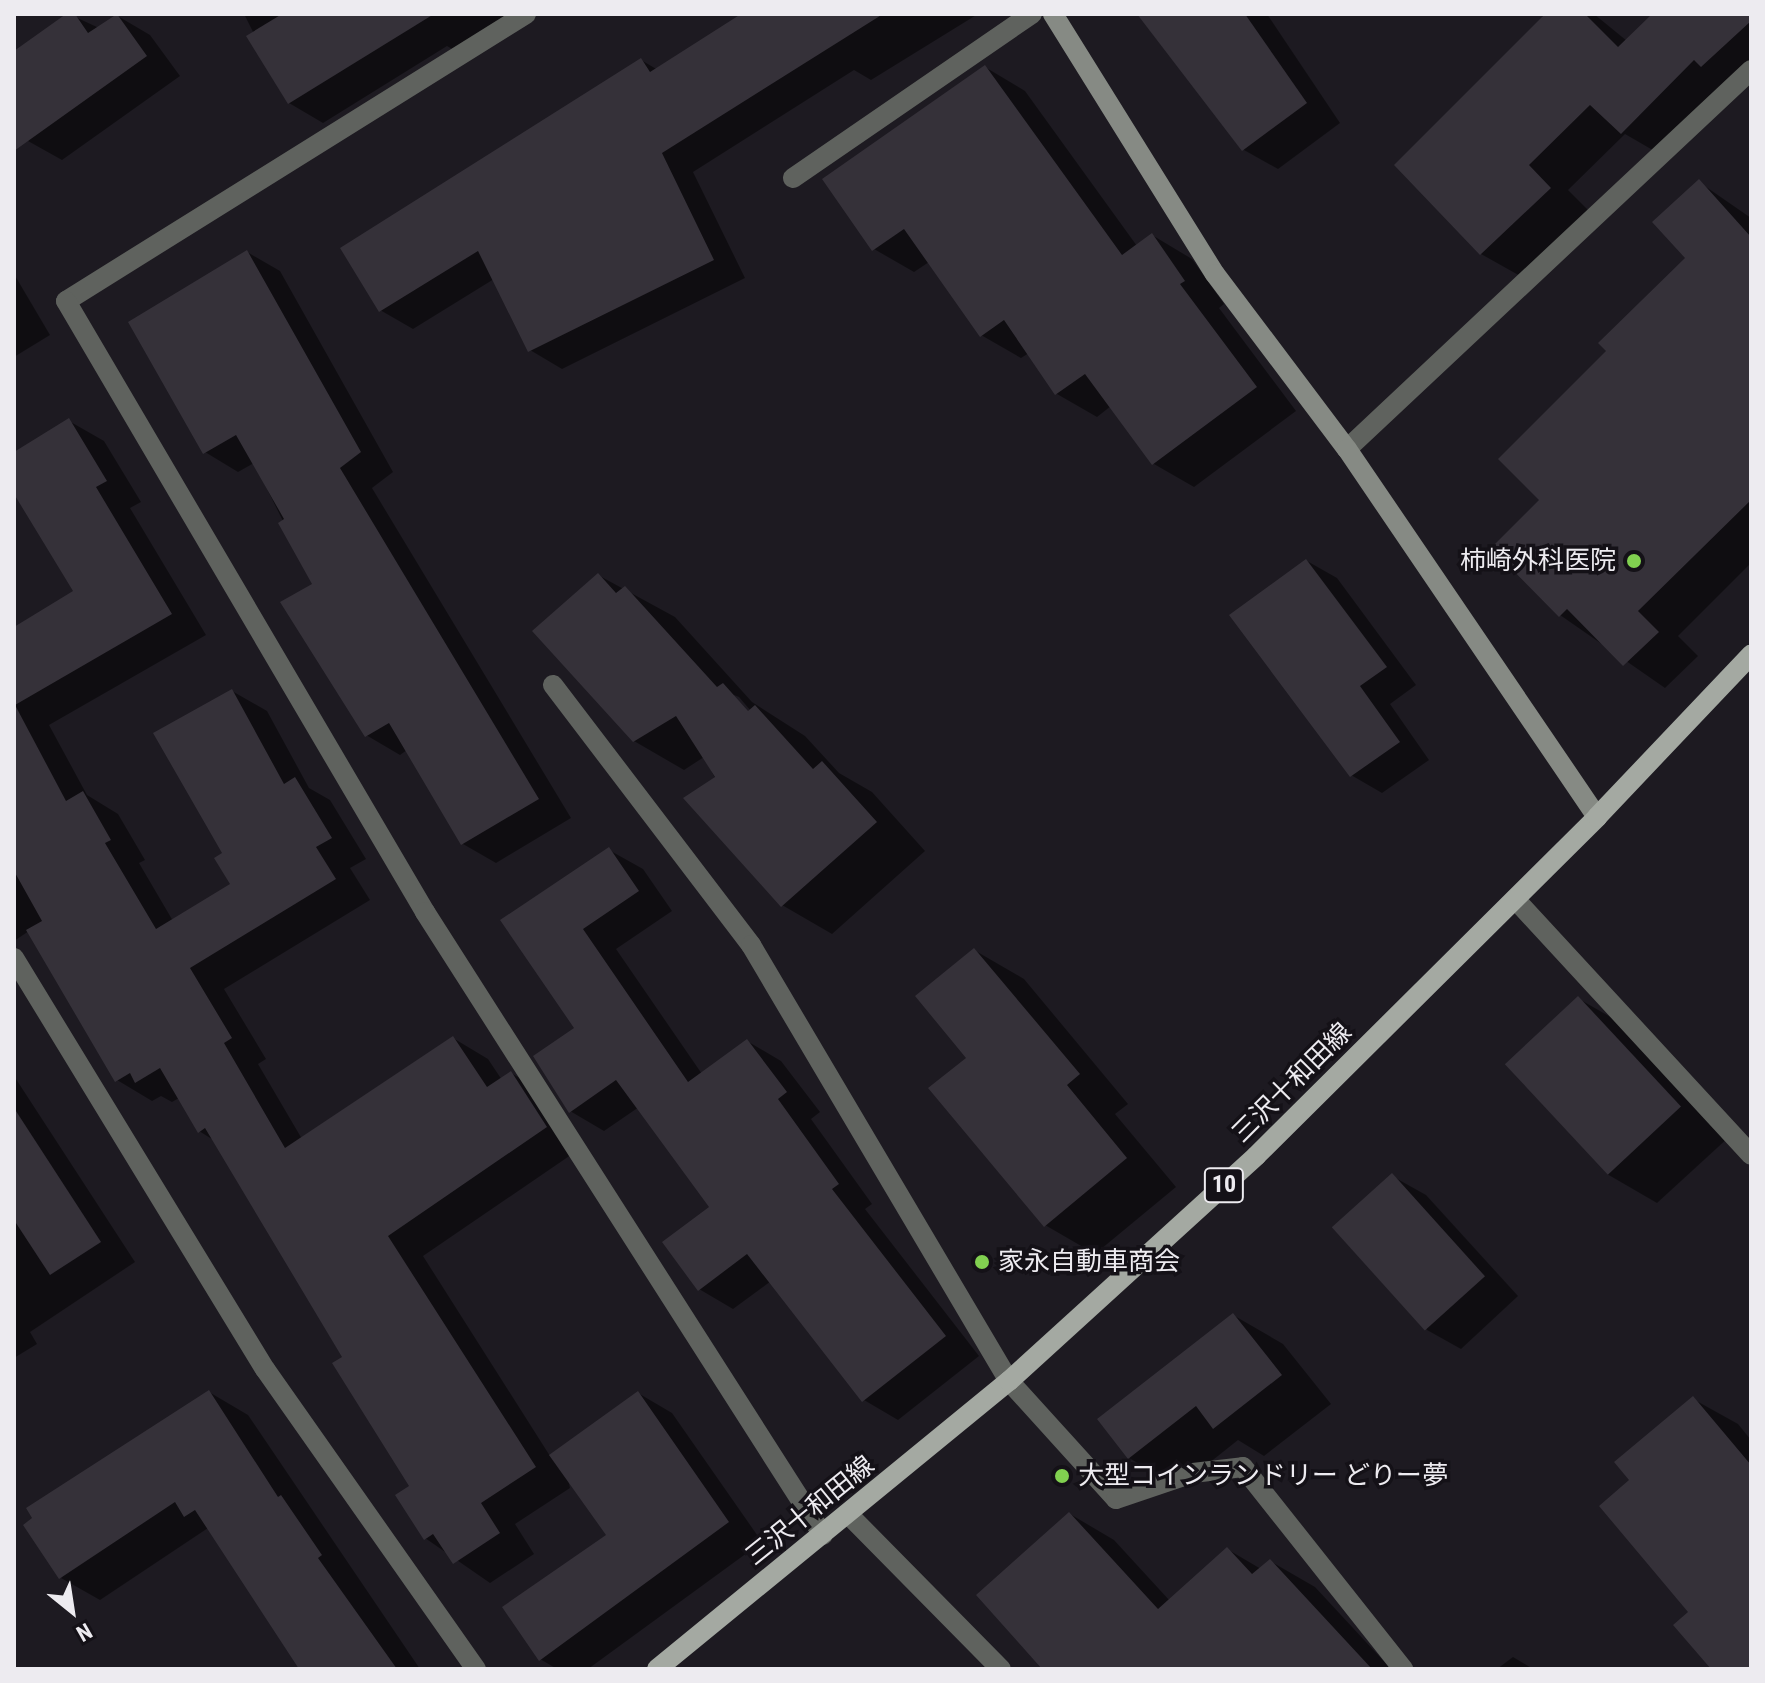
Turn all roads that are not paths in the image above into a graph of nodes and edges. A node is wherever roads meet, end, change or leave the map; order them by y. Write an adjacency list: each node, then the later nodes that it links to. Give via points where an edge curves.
1 (526, 14): 15 (street, via 66,301 425,912)
2 (1032, 14): 5 (street)
3 (1053, 14): 6 (street, via 1215,274)
4 (1751, 70): 6 (street)
5 (793, 178)
6 (1347, 449): 9 (street)
7 (1751, 655): 9 (main road, 三沢十和田線 / 10)
8 (553, 685): 13 (street, via 751,945)
9 (1597, 817): 10 (main road, 三沢十和田線 / 10)
10 (1515, 899): 12 (street); 13 (main road, 三沢十和田線 / 10, via 1256,1156)
11 (14, 958): 16 (street, via 265,1369)
12 (1751, 1155)
13 (1009, 1381): 14 (main road, 三沢十和田線 / 10); 19 (street, via 1116,1499 1193,1473 1243,1467)
14 (848, 1514): 15 (main road, 三沢十和田線 / 10); 18 (street)
15 (823, 1535): 17 (main road, 三沢十和田線 / 10)
16 (476, 1669)
17 (657, 1669)
18 (1001, 1669)
19 (1403, 1669)

